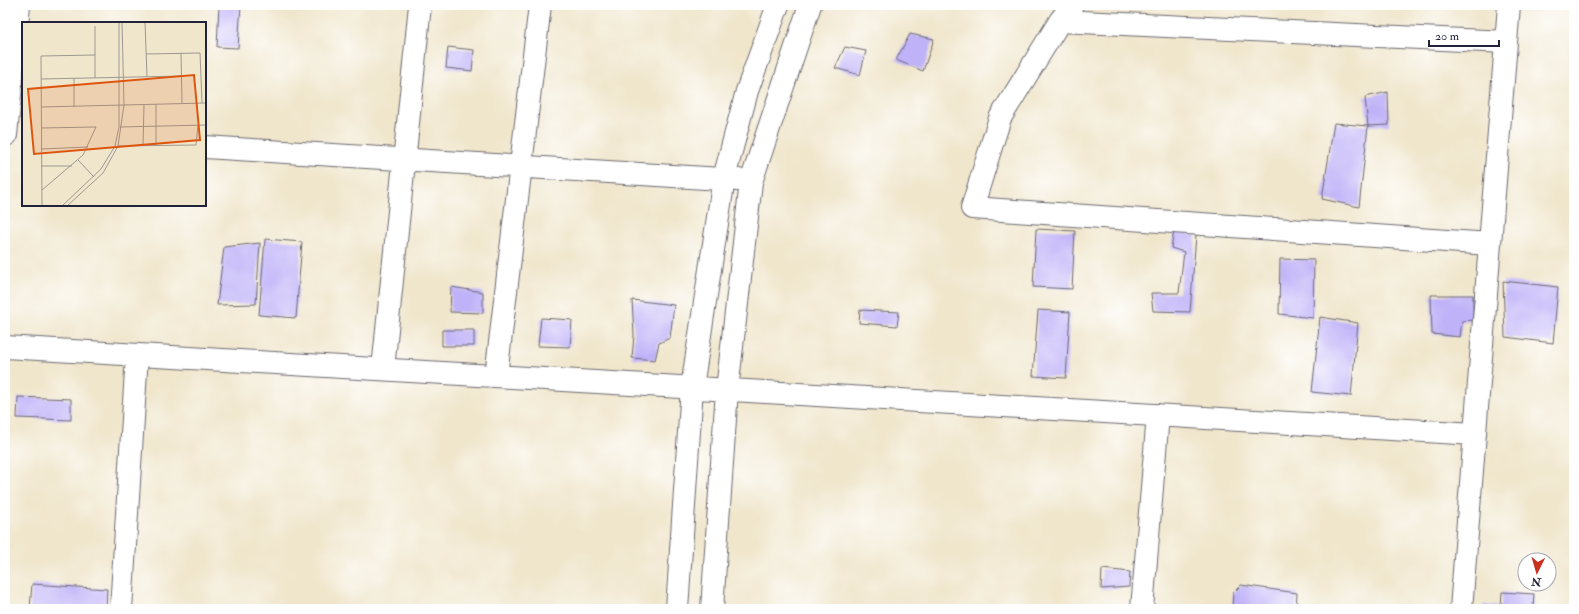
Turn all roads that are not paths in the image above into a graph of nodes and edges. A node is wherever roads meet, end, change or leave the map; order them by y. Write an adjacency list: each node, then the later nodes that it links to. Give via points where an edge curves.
1 (19, 5): 9 (street)
2 (420, 5): 11 (street)
3 (540, 5): 12 (street)
4 (778, 5): 13 (street, via 747,91)
5 (810, 5): 14 (street)
6 (1509, 5): 8 (street)
7 (1066, 13): 8 (street); 15 (street, via 1000,118 972,208)
8 (1506, 42): 15 (street)
9 (11, 135)
10 (206, 147): 11 (street)
11 (404, 159): 12 (street); 18 (street)
12 (521, 166): 13 (street); 19 (street)
13 (724, 178): 14 (street); 20 (street)
14 (751, 182): 21 (street)
15 (1490, 244): 23 (street)
16 (5, 347): 17 (street)
17 (137, 355): 18 (street); 24 (street)
18 (383, 369): 19 (street)
19 (496, 376): 20 (street)
20 (692, 387): 21 (street); 25 (street)
21 (727, 390): 22 (street); 26 (street)
22 (1158, 415): 23 (street); 27 (street)
23 (1475, 434): 28 (street)
24 (121, 609)
25 (677, 609)
26 (712, 609)
27 (1142, 609)
28 (1461, 609)

